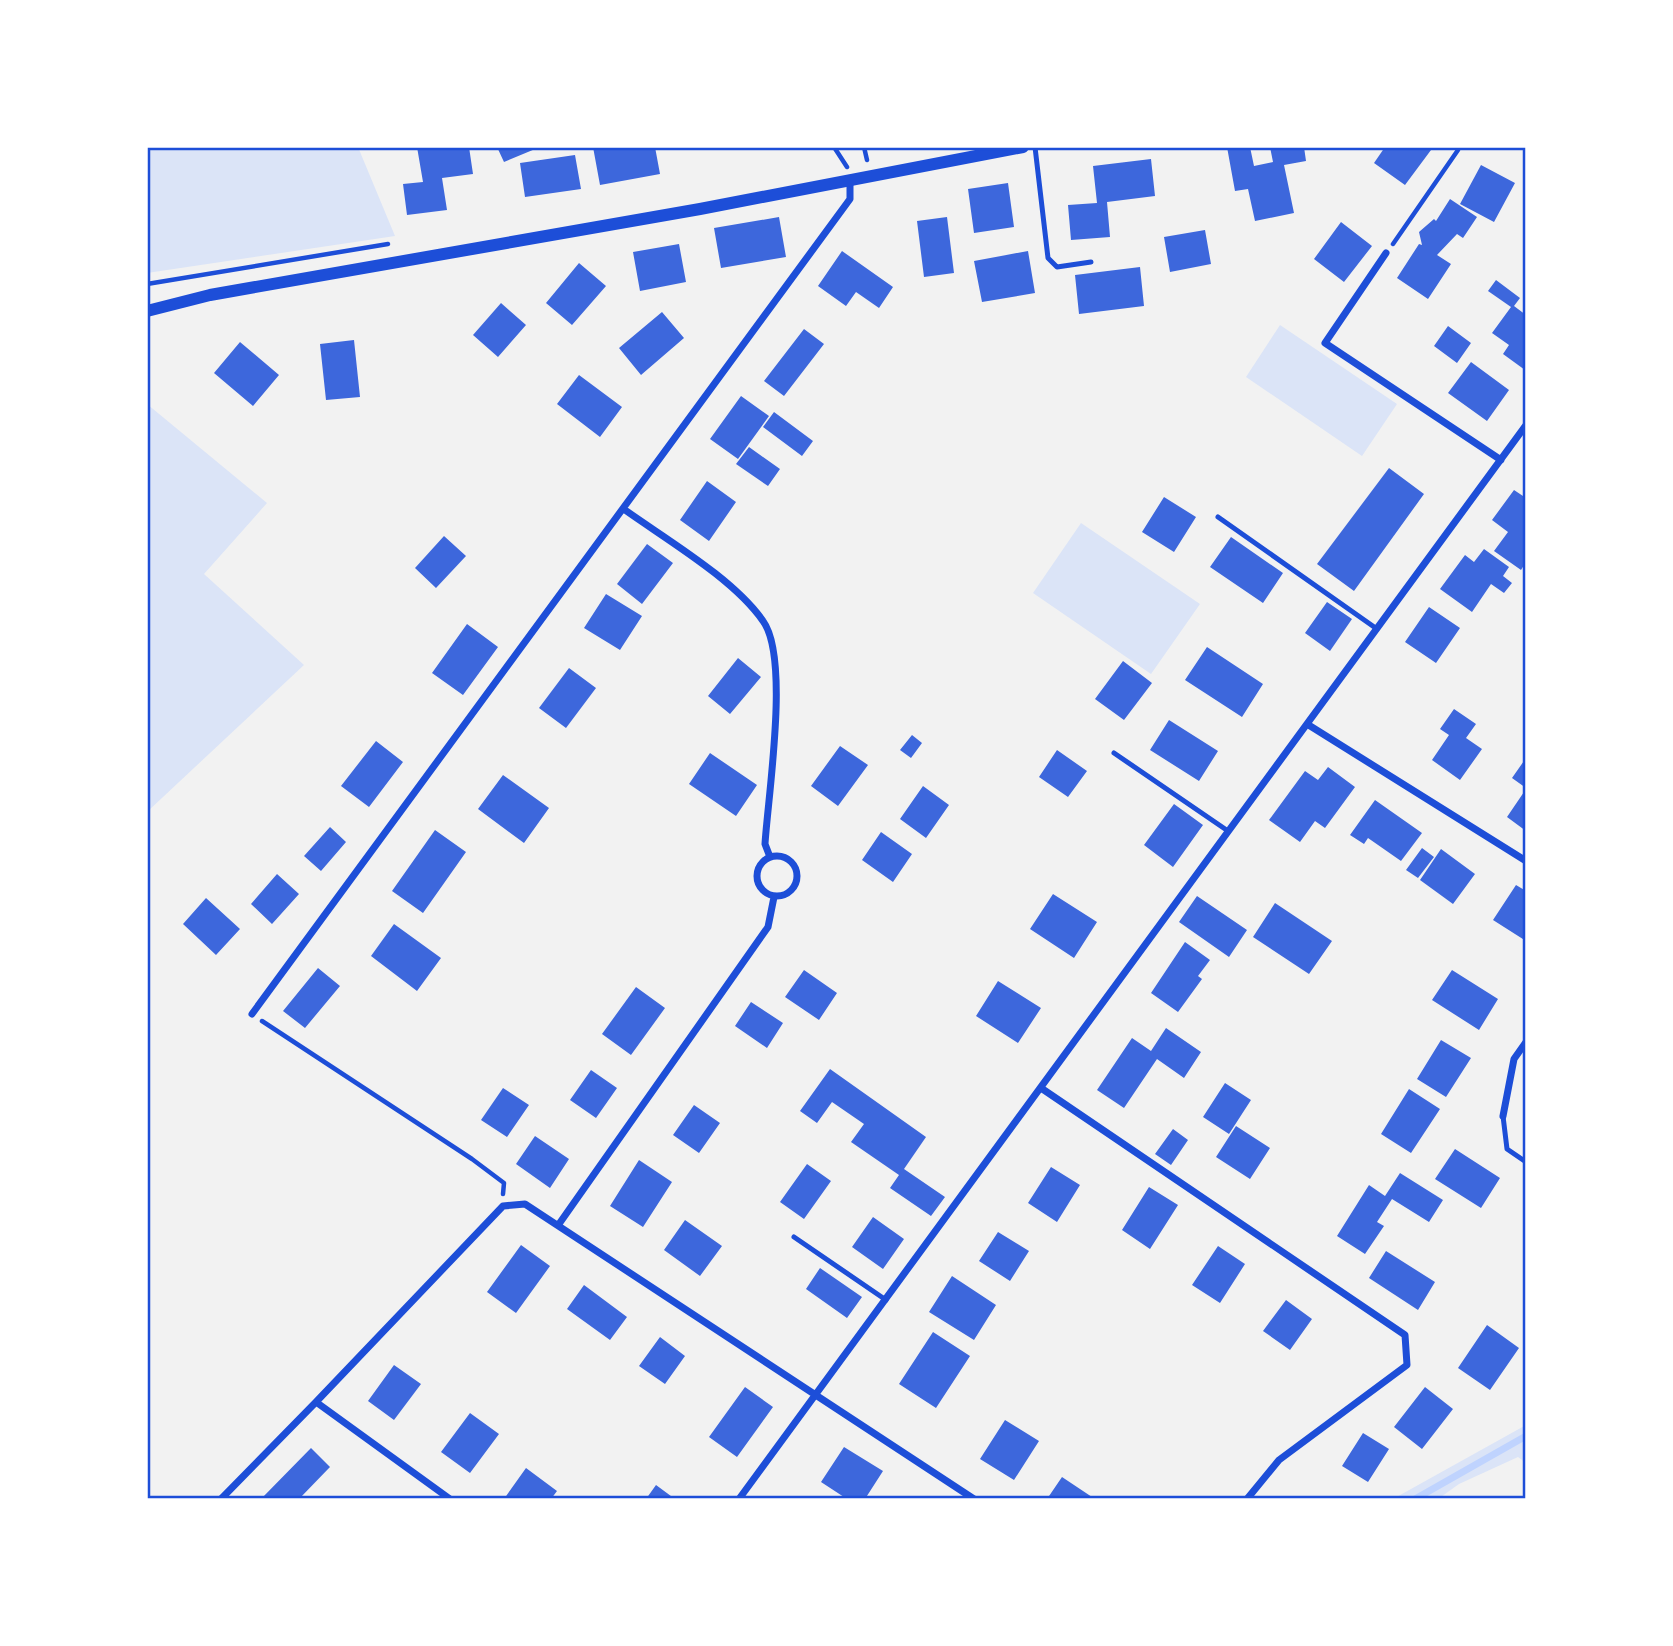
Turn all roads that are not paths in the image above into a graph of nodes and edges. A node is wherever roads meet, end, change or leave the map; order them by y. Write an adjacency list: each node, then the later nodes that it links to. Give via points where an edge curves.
1 (1023, 147): 3 (street)
2 (1035, 147): 5 (lane, via 1048,258 1057,267)
3 (850, 181): 6 (street, via 210,295); 9 (street, via 850,199)
4 (1386, 253): 8 (street, via 1325,343)
5 (1091, 262)
6 (147, 311)
7 (1526, 425): 8 (street)
8 (1501, 460): 11 (street)
9 (625, 510): 15 (street, via 733,589 765,623 774,643 765,844); 18 (street)
10 (1218, 517): 11 (lane)
11 (1377, 629): 12 (street)
12 (1307, 724): 14 (street); 16 (street)
13 (1114, 753): 14 (lane)
14 (1228, 831): 20 (street)
15 (770, 857): 17 (street, via 756,874 761,889); 17 (street, via 786,858 797,878 789,893)
16 (1526, 860)
17 (774, 897): 23 (street, via 768,927)
18 (252, 1014)
19 (1526, 1042): 21 (street, via 1514,1059)
20 (1041, 1088): 25 (street); 32 (street, via 1405,1335 1407,1365 1279,1460)
21 (1503, 1116): 22 (lane, via 1507,1149)
22 (1526, 1162)
23 (559, 1224): 26 (street); 27 (street, via 525,1204 503,1206)
24 (794, 1237): 25 (lane)
25 (886, 1300): 26 (street)
26 (815, 1396): 30 (street); 31 (street)
27 (316, 1402): 28 (street); 29 (street)
28 (221, 1499)
29 (450, 1499)
30 (740, 1499)
31 (974, 1499)
32 (1247, 1499)

